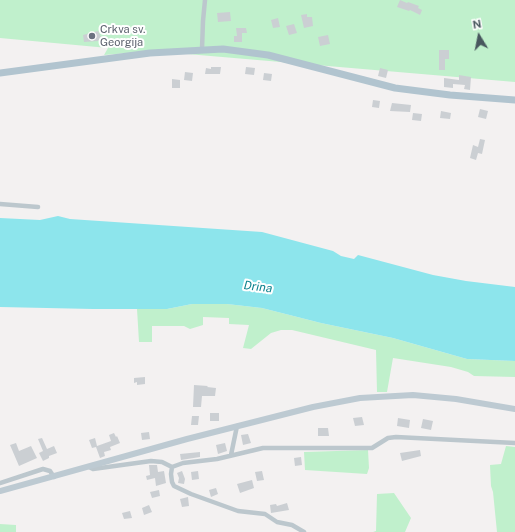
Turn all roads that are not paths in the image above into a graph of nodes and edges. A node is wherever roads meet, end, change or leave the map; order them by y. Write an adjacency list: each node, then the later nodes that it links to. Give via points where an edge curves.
1 (205, 0): 2 (street)
2 (202, 49): 3 (main road, via 150,53); 4 (main road, via 261,53 361,80 411,90)
3 (0, 73)
4 (515, 100)
5 (0, 204): 6 (street)
6 (38, 207)
7 (515, 408): 8 (street, via 441,397 374,396 313,407)
8 (237, 426): 10 (street); 11 (street)
9 (515, 443): 10 (street, via 396,436 372,448 263,448)
10 (231, 455): 12 (street)
11 (89, 467): 12 (street, via 93,469 151,461 162,462); 13 (street)
12 (172, 467): 16 (street, via 174,486 238,511 265,514 277,522 292,525)
13 (54, 477): 14 (street, via 52,472 43,469); 15 (street)
14 (0, 483)
15 (0, 491)
16 (304, 532)

